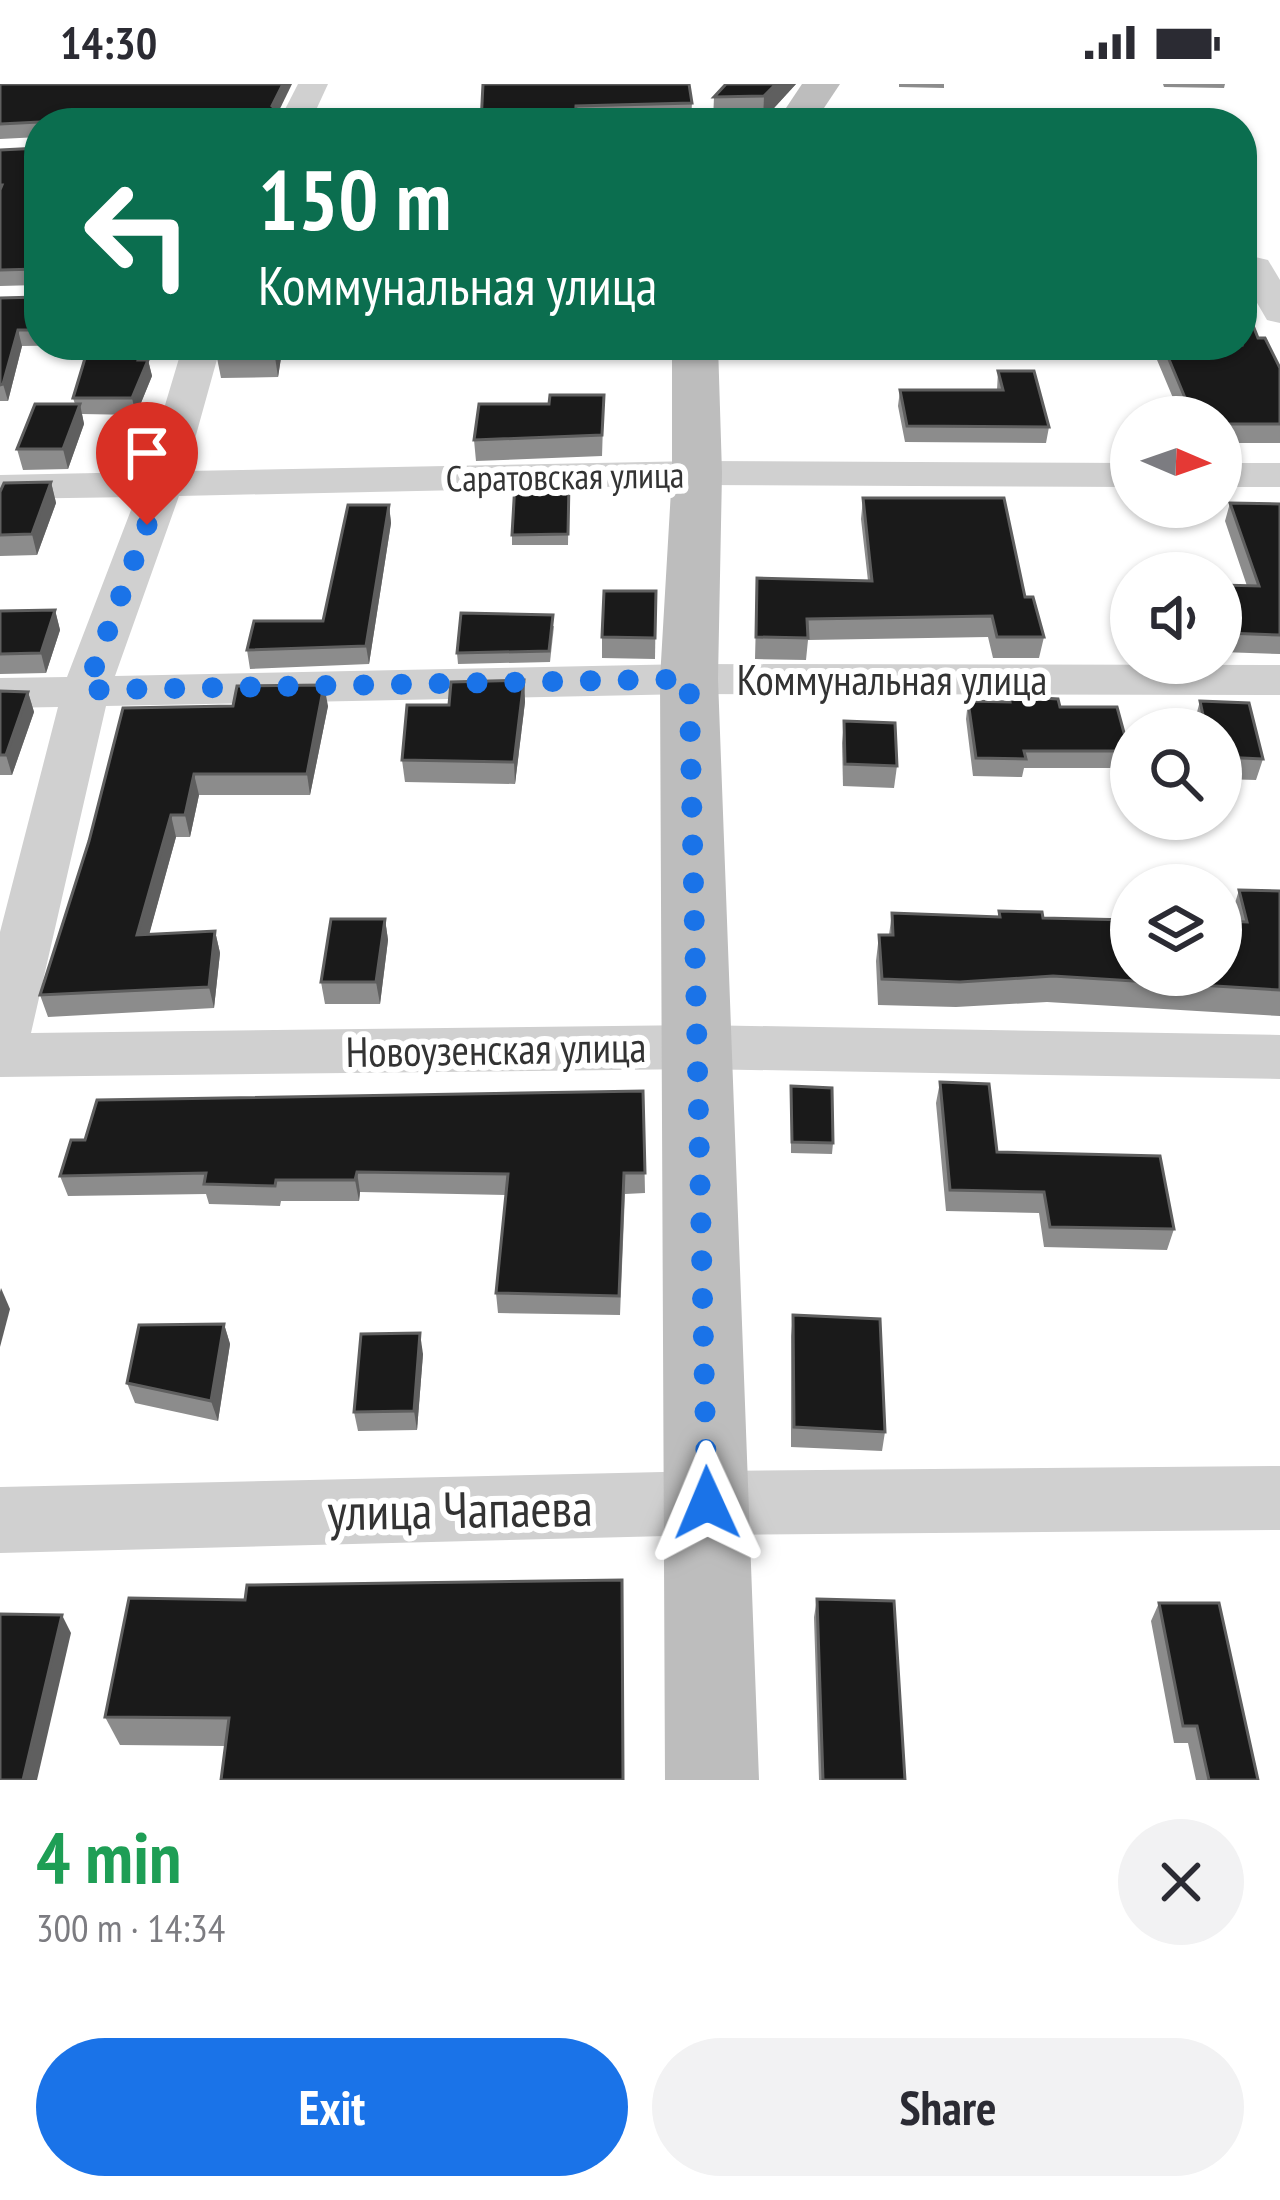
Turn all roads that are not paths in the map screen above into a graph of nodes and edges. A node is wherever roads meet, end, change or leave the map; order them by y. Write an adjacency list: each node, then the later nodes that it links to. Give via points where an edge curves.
1 (1259, 268): 2 (street)
2 (1280, 312)
3 (198, 360): 9 (street)
4 (694, 360): 5 (street)
5 (697, 473): 6 (street, Саратовская улица); 9 (street, Саратовская улица); 11 (street)
6 (1110, 475)
7 (1242, 475): 8 (street)
8 (1280, 475)
9 (162, 484): 10 (street, Саратовская улица); 13 (street)
10 (0, 487)
11 (689, 679): 12 (street, Коммунальная улица); 13 (street, Коммунальная улица); 16 (street)
12 (1280, 680)
13 (86, 690): 14 (street, Коммунальная улица); 15 (street)
14 (0, 693)
15 (0, 1042)
16 (698, 1047): 17 (street, Новоузенская улица); 18 (street, Новоузенская улица); 20 (street)
17 (0, 1055)
18 (1280, 1057)
19 (1280, 1498): 20 (street, улица Чапаева)
20 (707, 1503): 21 (street, улица Чапаева); 22 (street)
21 (0, 1520)
22 (712, 1780)

